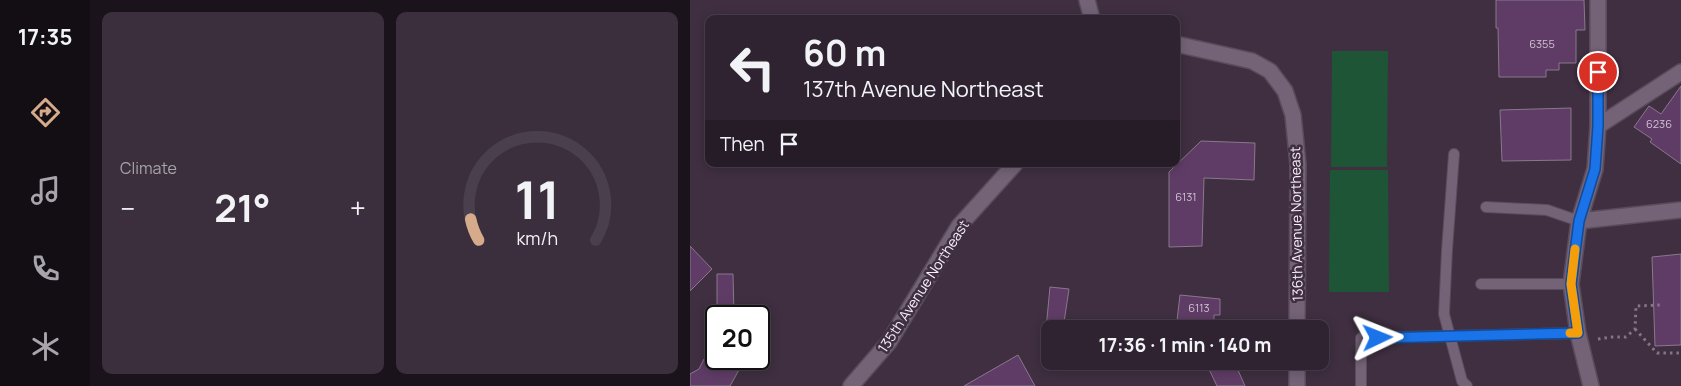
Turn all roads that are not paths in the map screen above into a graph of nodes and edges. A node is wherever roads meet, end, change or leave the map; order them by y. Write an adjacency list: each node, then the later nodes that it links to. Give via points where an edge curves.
1 (1087, 0): 3 (street)
2 (1598, 0): 6 (street)
3 (1091, 15)
4 (1180, 45): 14 (street, 136th Avenue Northeast, via 1252,62 1270,71 1284,91 1293,115 1298,164)
5 (1681, 72): 6 (street)
6 (1598, 126): 11 (street, via 1595,169)
7 (1454, 154): 15 (lane, via 1444,314)
8 (1013, 167): 18 (street, 135th Avenue Northeast, via 959,226 889,342)
9 (1486, 207): 11 (lane, via 1548,210)
10 (1681, 210): 11 (street)
11 (1579, 221): 13 (street)
12 (1481, 284): 13 (lane)
13 (1571, 284): 16 (street)
14 (1297, 320)
15 (1448, 335): 16 (lane); 20 (lane, via 1361,338); 21 (lane, via 1462,381)
16 (1579, 337): 22 (street)
17 (1297, 370): 19 (street)
18 (852, 386)
19 (1297, 386)
20 (1361, 386)
21 (1467, 386)
22 (1591, 386)

